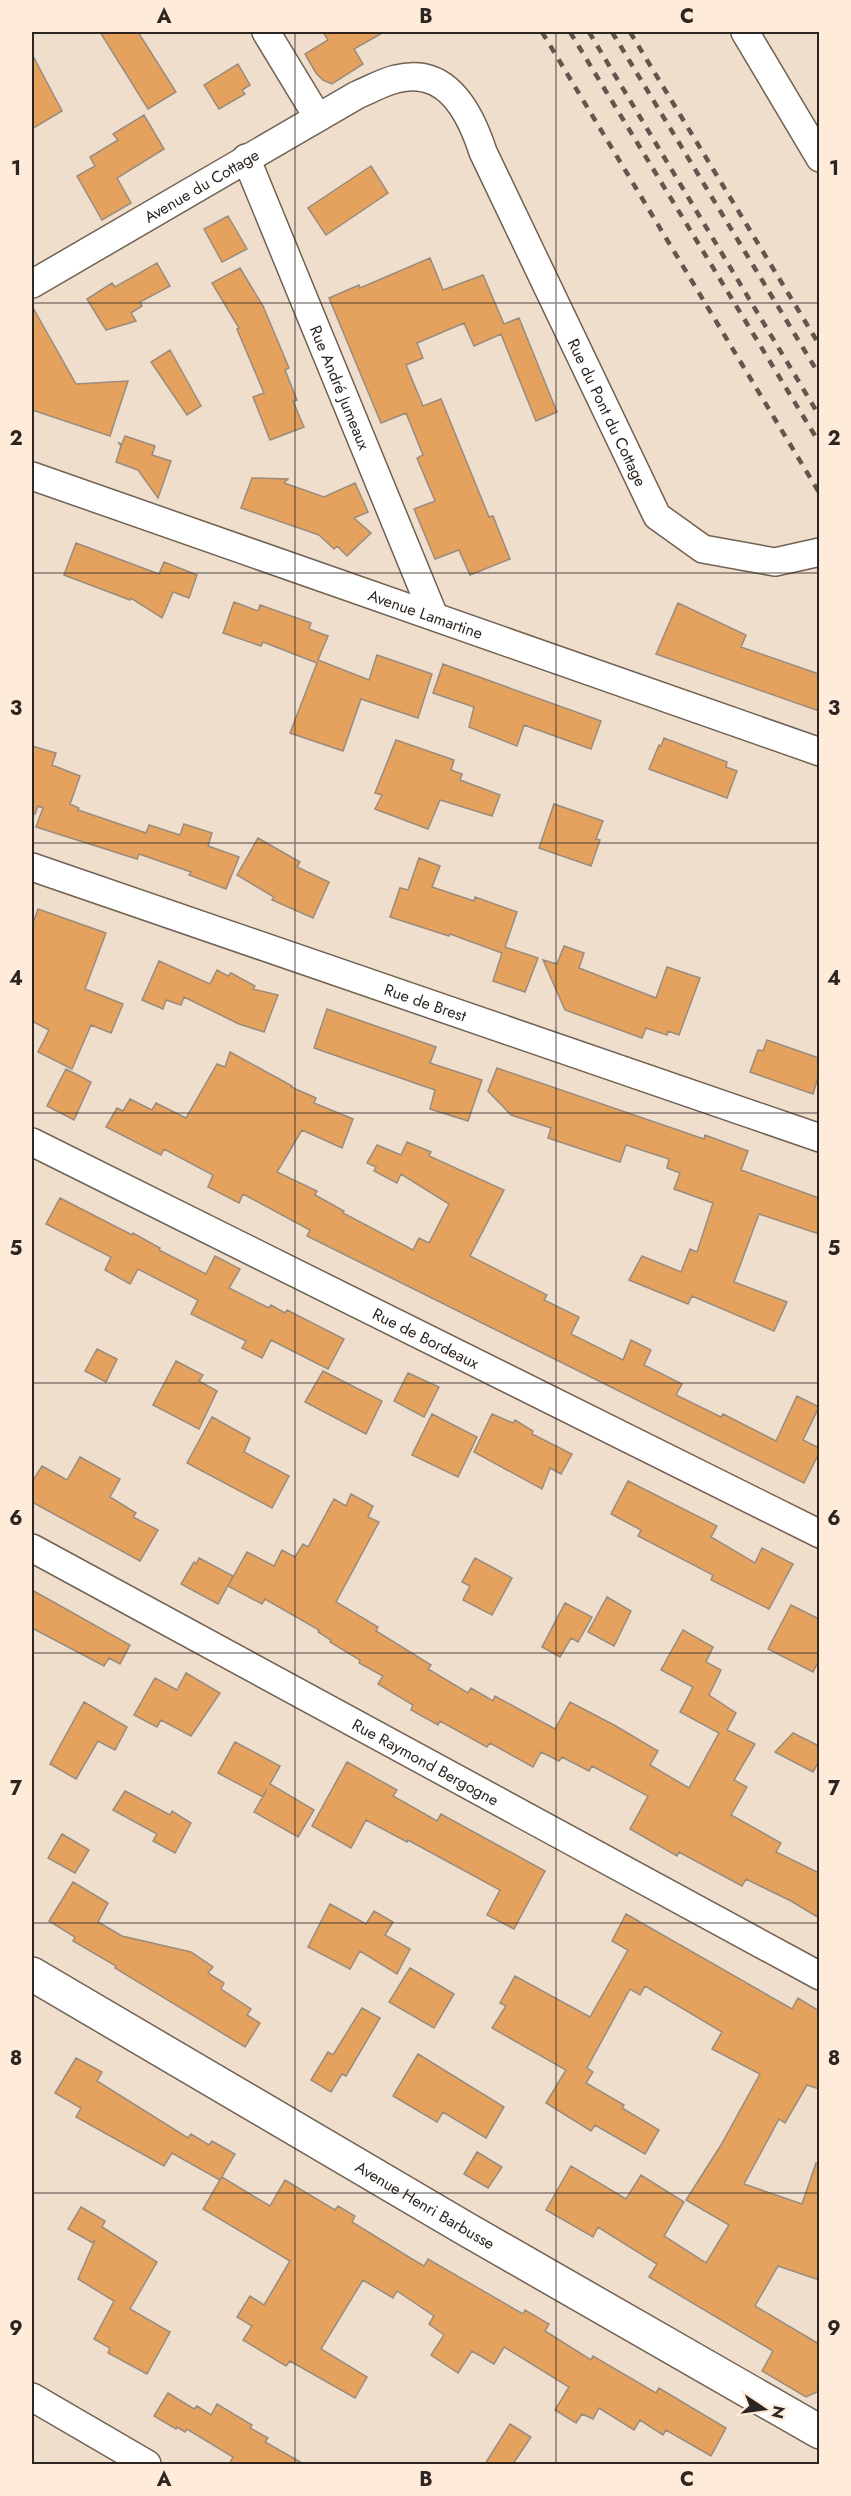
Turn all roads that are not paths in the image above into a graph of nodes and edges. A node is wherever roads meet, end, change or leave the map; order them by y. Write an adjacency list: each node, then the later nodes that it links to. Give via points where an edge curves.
1 (266, 32): 4 (street)
2 (745, 32): 6 (street)
3 (373, 88): 4 (street, Avenue du Cottage); 9 (street, Rue du Pont du Cottage, via 405,91 430,100 483,152 657,516 703,549 775,562)
4 (317, 116): 5 (street, Avenue du Cottage)
5 (246, 158): 7 (street, Avenue du Cottage); 10 (street, Rue André Jumeaux)
6 (819, 158)
7 (32, 284)
8 (32, 476): 10 (street, Avenue Lamartine)
9 (819, 552)
10 (434, 616): 11 (street, Avenue Lamartine)
11 (819, 752)
12 (32, 867): 13 (street, Rue de Brest)
13 (819, 1138)
14 (32, 1142): 15 (street, Rue de Bordeaux)
15 (819, 1534)
16 (32, 1548): 18 (street, Rue Raymond Bergogne)
17 (32, 1974): 20 (street, Avenue Henri Barbusse)
18 (819, 1976)
19 (32, 2397): 21 (street)
20 (819, 2432)
21 (147, 2464)

